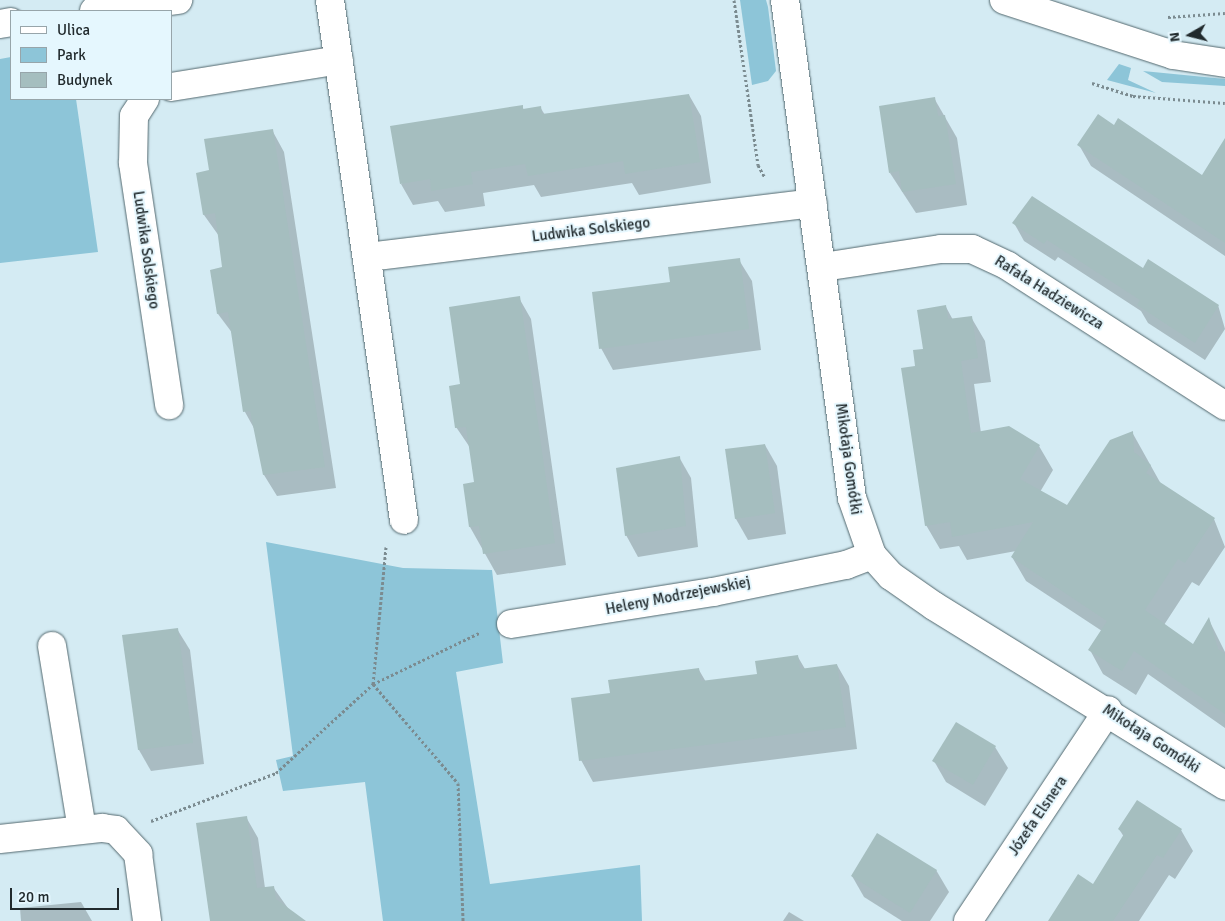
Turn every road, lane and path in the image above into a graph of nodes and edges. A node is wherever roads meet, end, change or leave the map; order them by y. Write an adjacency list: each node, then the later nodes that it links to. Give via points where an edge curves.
1 (178, 0): 6 (street)
2 (330, 0): 9 (street)
3 (734, 0): 15 (path, via 758,166)
4 (786, 0): 16 (street, Mikołaja Gomółki)
5 (1004, 0): 8 (street, via 1173,55)
6 (102, 10)
7 (1225, 42): 8 (street)
8 (1196, 56): 10 (street)
9 (339, 60): 12 (street); 17 (street)
10 (1225, 63)
11 (1092, 83): 14 (path, via 1133,96)
12 (172, 87)
13 (144, 100): 19 (street, Ludwika Solskiego, via 134,116 133,163)
14 (1225, 103)
15 (769, 185)
16 (813, 203): 17 (street, Ludwika Solskiego); 18 (street, Mikołaja Gomółki)
17 (368, 257): 21 (street)
18 (823, 267): 20 (street, Rafała Hadziewicza, via 941,249 972,249 1008,266); 22 (street, Mikołaja Gomółki, via 852,498)
19 (169, 405)
20 (1225, 406)
21 (403, 510): 25 (path, via 386,542)
22 (872, 555): 23 (street, Heleny Modrzejewskiej, via 846,565 713,592); 26 (street, Mikołaja Gomółki, via 891,576 934,606)
23 (511, 624): 25 (path, via 483,631)
24 (52, 646): 28 (street)
25 (373, 684): 29 (path, via 276,773); 32 (path, via 458,783)
26 (1108, 710): 27 (street, Mikołaja Gomółki); 33 (street, Józefa Elsnera)
27 (1225, 786)
28 (82, 829): 29 (street); 30 (street)
29 (116, 830): 31 (street, via 133,844 140,866)
30 (0, 840)
31 (147, 921)
32 (463, 921)
33 (968, 921)

